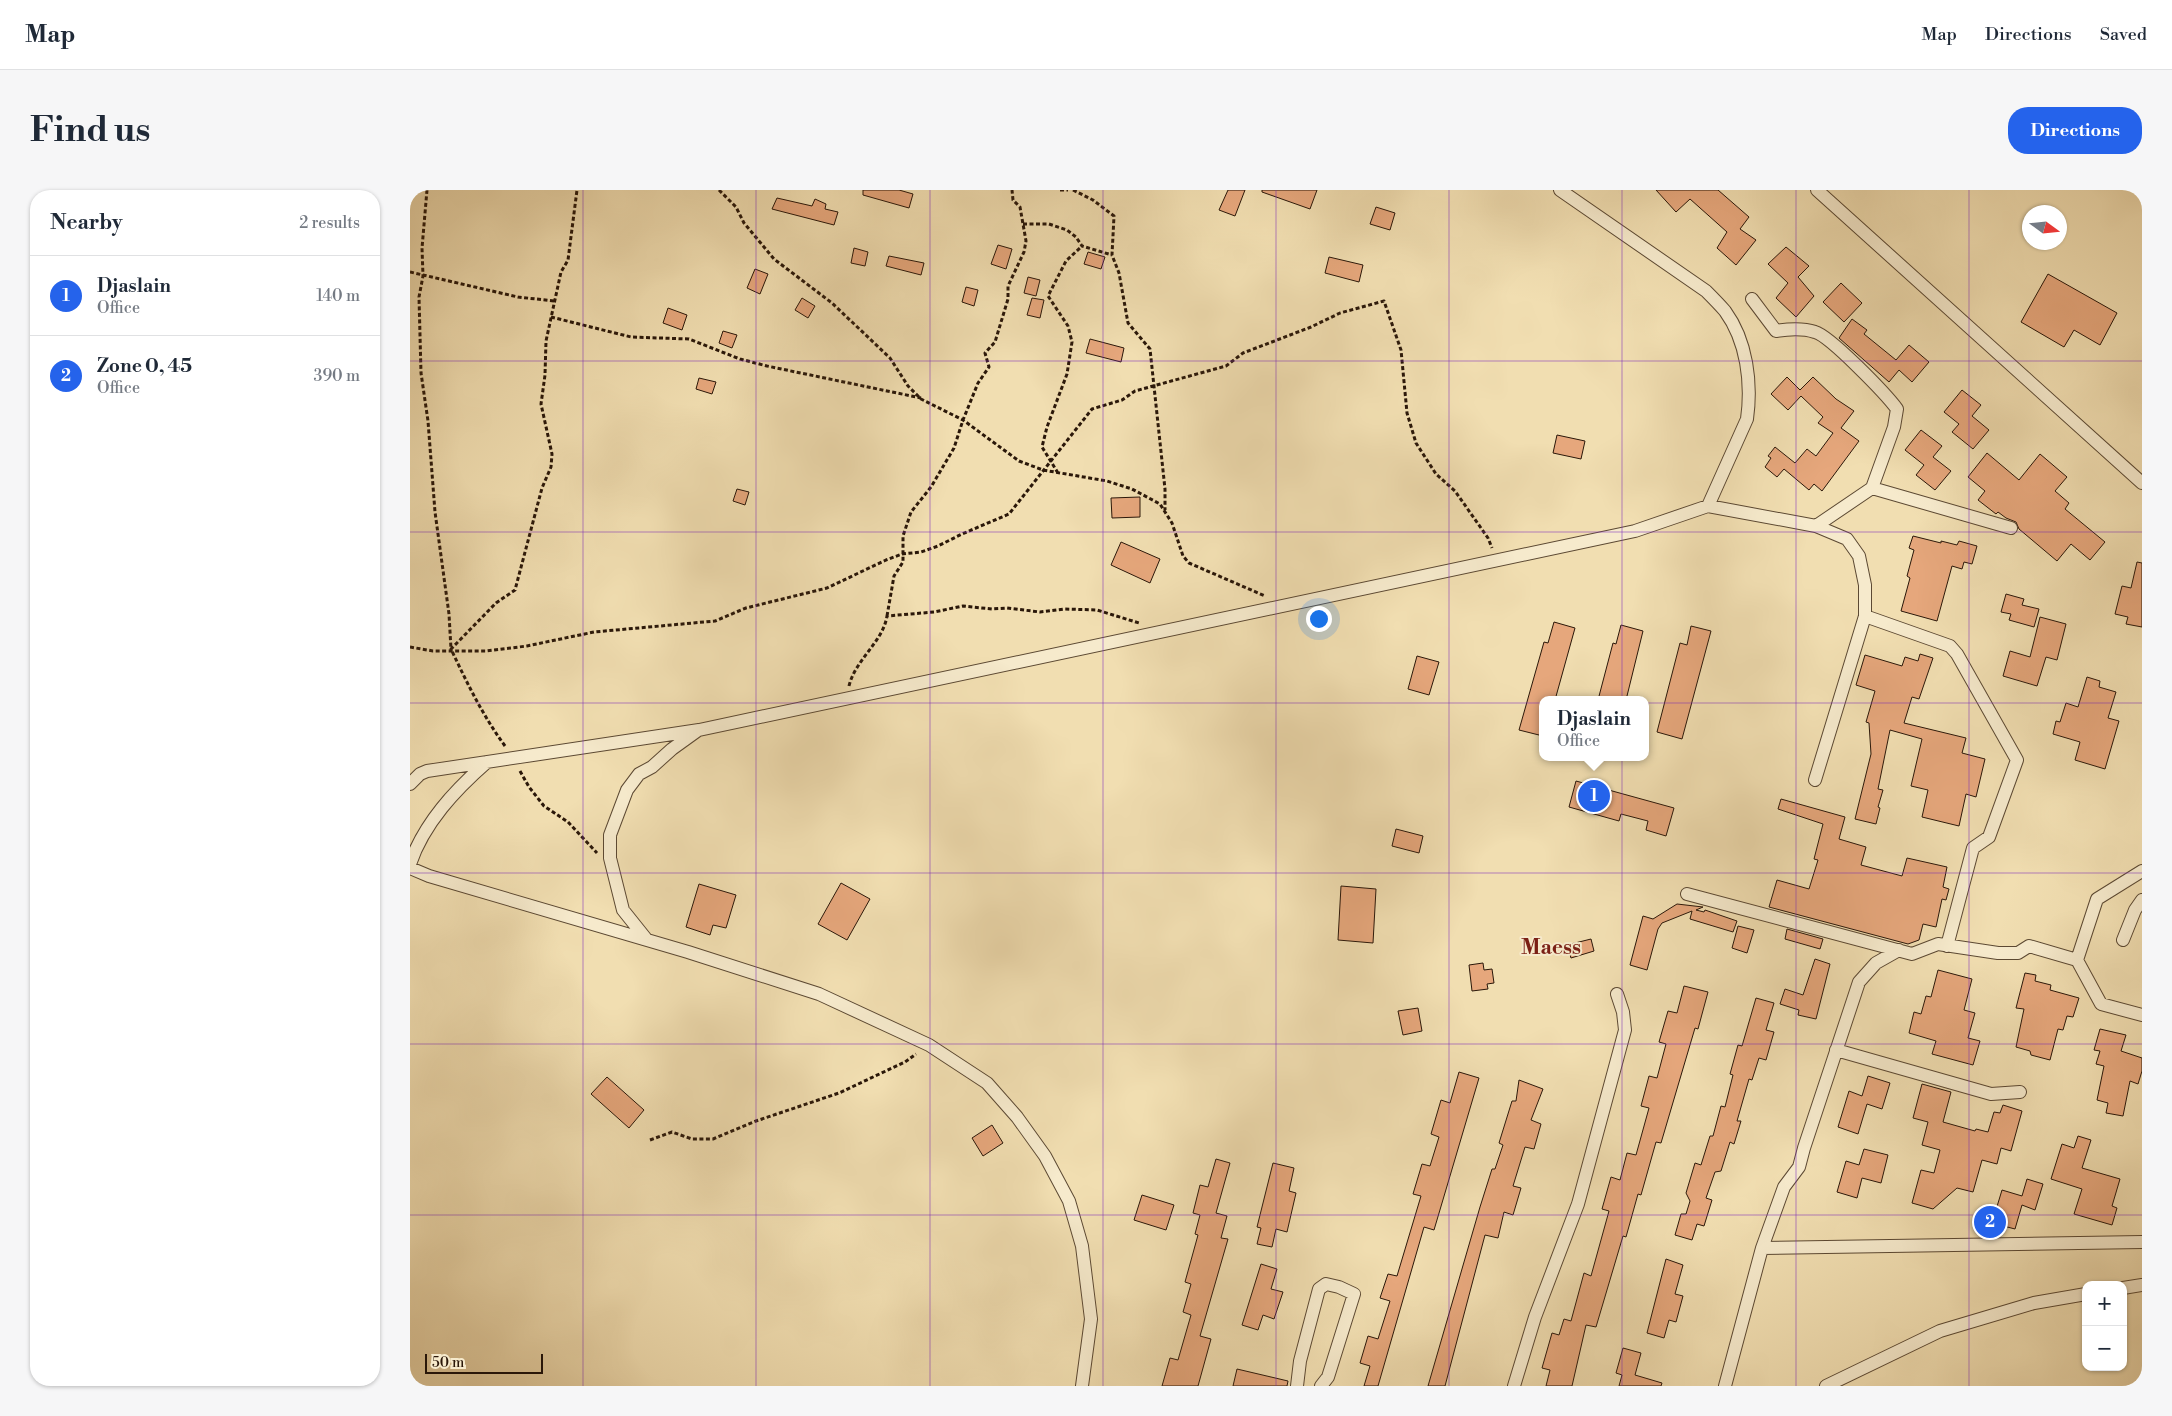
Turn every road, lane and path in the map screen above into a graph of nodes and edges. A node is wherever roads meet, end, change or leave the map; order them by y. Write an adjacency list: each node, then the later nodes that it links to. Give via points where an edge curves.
1 (427, 190): 14 (path)
2 (577, 190): 16 (path, via 568,260 561,272)
3 (719, 190): 19 (path, via 736,207 744,223 774,259 832,303 890,358 908,386)
4 (1012, 190): 10 (path, via 1013,200 1020,207)
5 (1060, 190): 6 (path)
6 (1068, 190)
7 (1073, 190): 12 (path, via 1094,200 1114,216)
8 (1560, 190): 26 (street, via 1706,291 1725,311 1736,332 1748,376 1747,419)
9 (1817, 190): 24 (street)
10 (1022, 224): 11 (path, via 1058,227 1072,234); 20 (path, via 1026,241 1024,252 1008,286 1008,299 995,342 985,353 989,366 978,383)
11 (1082, 246): 12 (path); 21 (path, via 1066,261 1048,296 1068,326 1072,342 1067,374 1042,447)
12 (1112, 255): 18 (path, via 1119,273 1128,323 1150,349)
13 (410, 272): 14 (path)
14 (423, 276): 16 (path); 37 (path, via 419,297 421,373)
15 (1752, 299): 25 (street, via 1776,331 1816,332 1839,350 1897,409 1894,427)
16 (554, 301): 17 (path)
17 (551, 317): 19 (path, via 631,337 689,339 767,366); 37 (path, via 541,404 552,454 551,467 542,488 516,590 496,603)
18 (1154, 385): 21 (path, via 1092,409); 27 (path); 31 (path, via 1226,366 1243,353 1340,313 1384,302 1402,350 1407,413 1416,443 1436,474 1456,491 1488,538)
19 (921, 398): 20 (path)
20 (963, 420): 22 (path, via 1019,461); 30 (path, via 954,448 912,512 903,536)
21 (1050, 460): 22 (path); 23 (path)
22 (1043, 470): 23 (path); 30 (path, via 1008,514 938,546)
23 (1058, 473): 27 (path, via 1107,481 1132,489 1160,504)
24 (2142, 484)
25 (1872, 488): 28 (street); 29 (street)
26 (1708, 506): 28 (street); 31 (street, via 1635,531)
27 (1165, 511): 32 (path, via 1183,556 1189,563)
28 (1816, 526): 34 (street, via 1847,539 1859,556 1865,584)
29 (2011, 528)
30 (902, 554): 33 (path, via 903,562 894,576); 37 (path, via 863,569 840,583 746,608 716,622 594,632 486,651)
31 (1496, 561): 32 (street)
32 (1287, 605): 35 (street)
33 (887, 616): 35 (path, via 963,606 1040,612 1097,610 1135,621); 38 (path, via 885,627)
34 (1864, 616): 43 (street); 53 (street, via 1950,646 2017,760 1989,837 1973,848)
35 (1158, 632): 39 (street)
36 (410, 647): 37 (path, via 433,651)
37 (451, 649): 40 (path, via 489,724)
38 (851, 679)
39 (699, 730): 40 (street); 46 (street, via 639,774 627,790 610,835)
40 (513, 758): 41 (street); 46 (path, via 544,806 568,822)
41 (487, 762): 42 (street); 45 (street, via 459,786 417,845)
42 (415, 775): 44 (street)
43 (1814, 780)
44 (410, 784)
45 (410, 864)
46 (612, 866): 51 (street, via 623,910)
47 (410, 868): 51 (street)
48 (2142, 871): 55 (street, via 2097,899)
49 (1687, 894): 54 (street)
50 (2142, 900): 52 (street)
51 (646, 940): 67 (street, via 819,994 929,1045 987,1083 1018,1117 1045,1156 1069,1201 1082,1246 1091,1319)
52 (2123, 940)
53 (1946, 946): 54 (street, via 1938,944 1912,954); 55 (street, via 1998,953 2018,952 2028,946)
54 (1899, 950): 58 (street, via 1876,963 1859,982)
55 (2077, 960): 57 (street, via 2101,1004)
56 (1617, 994): 70 (street, via 1625,1030 1578,1204 1535,1317)
57 (2142, 1015)
58 (1836, 1050): 60 (street, via 1990,1094); 63 (street, via 1799,1167 1784,1187)
59 (905, 1062): 61 (path, via 839,1093 713,1139 692,1139 672,1132)
60 (2020, 1092)
61 (650, 1140)
62 (2142, 1242): 63 (street)
63 (1762, 1248): 71 (street)
64 (2142, 1285): 65 (street)
65 (2127, 1287)
66 (2082, 1295): 72 (street, via 2034,1303 1940,1331)
67 (1082, 1386)
68 (1297, 1386): 69 (street, via 1300,1361 1319,1289 1326,1284 1354,1294 1328,1377)
69 (1320, 1386)
70 (1514, 1386)
71 (1725, 1386)
72 (1826, 1386)

